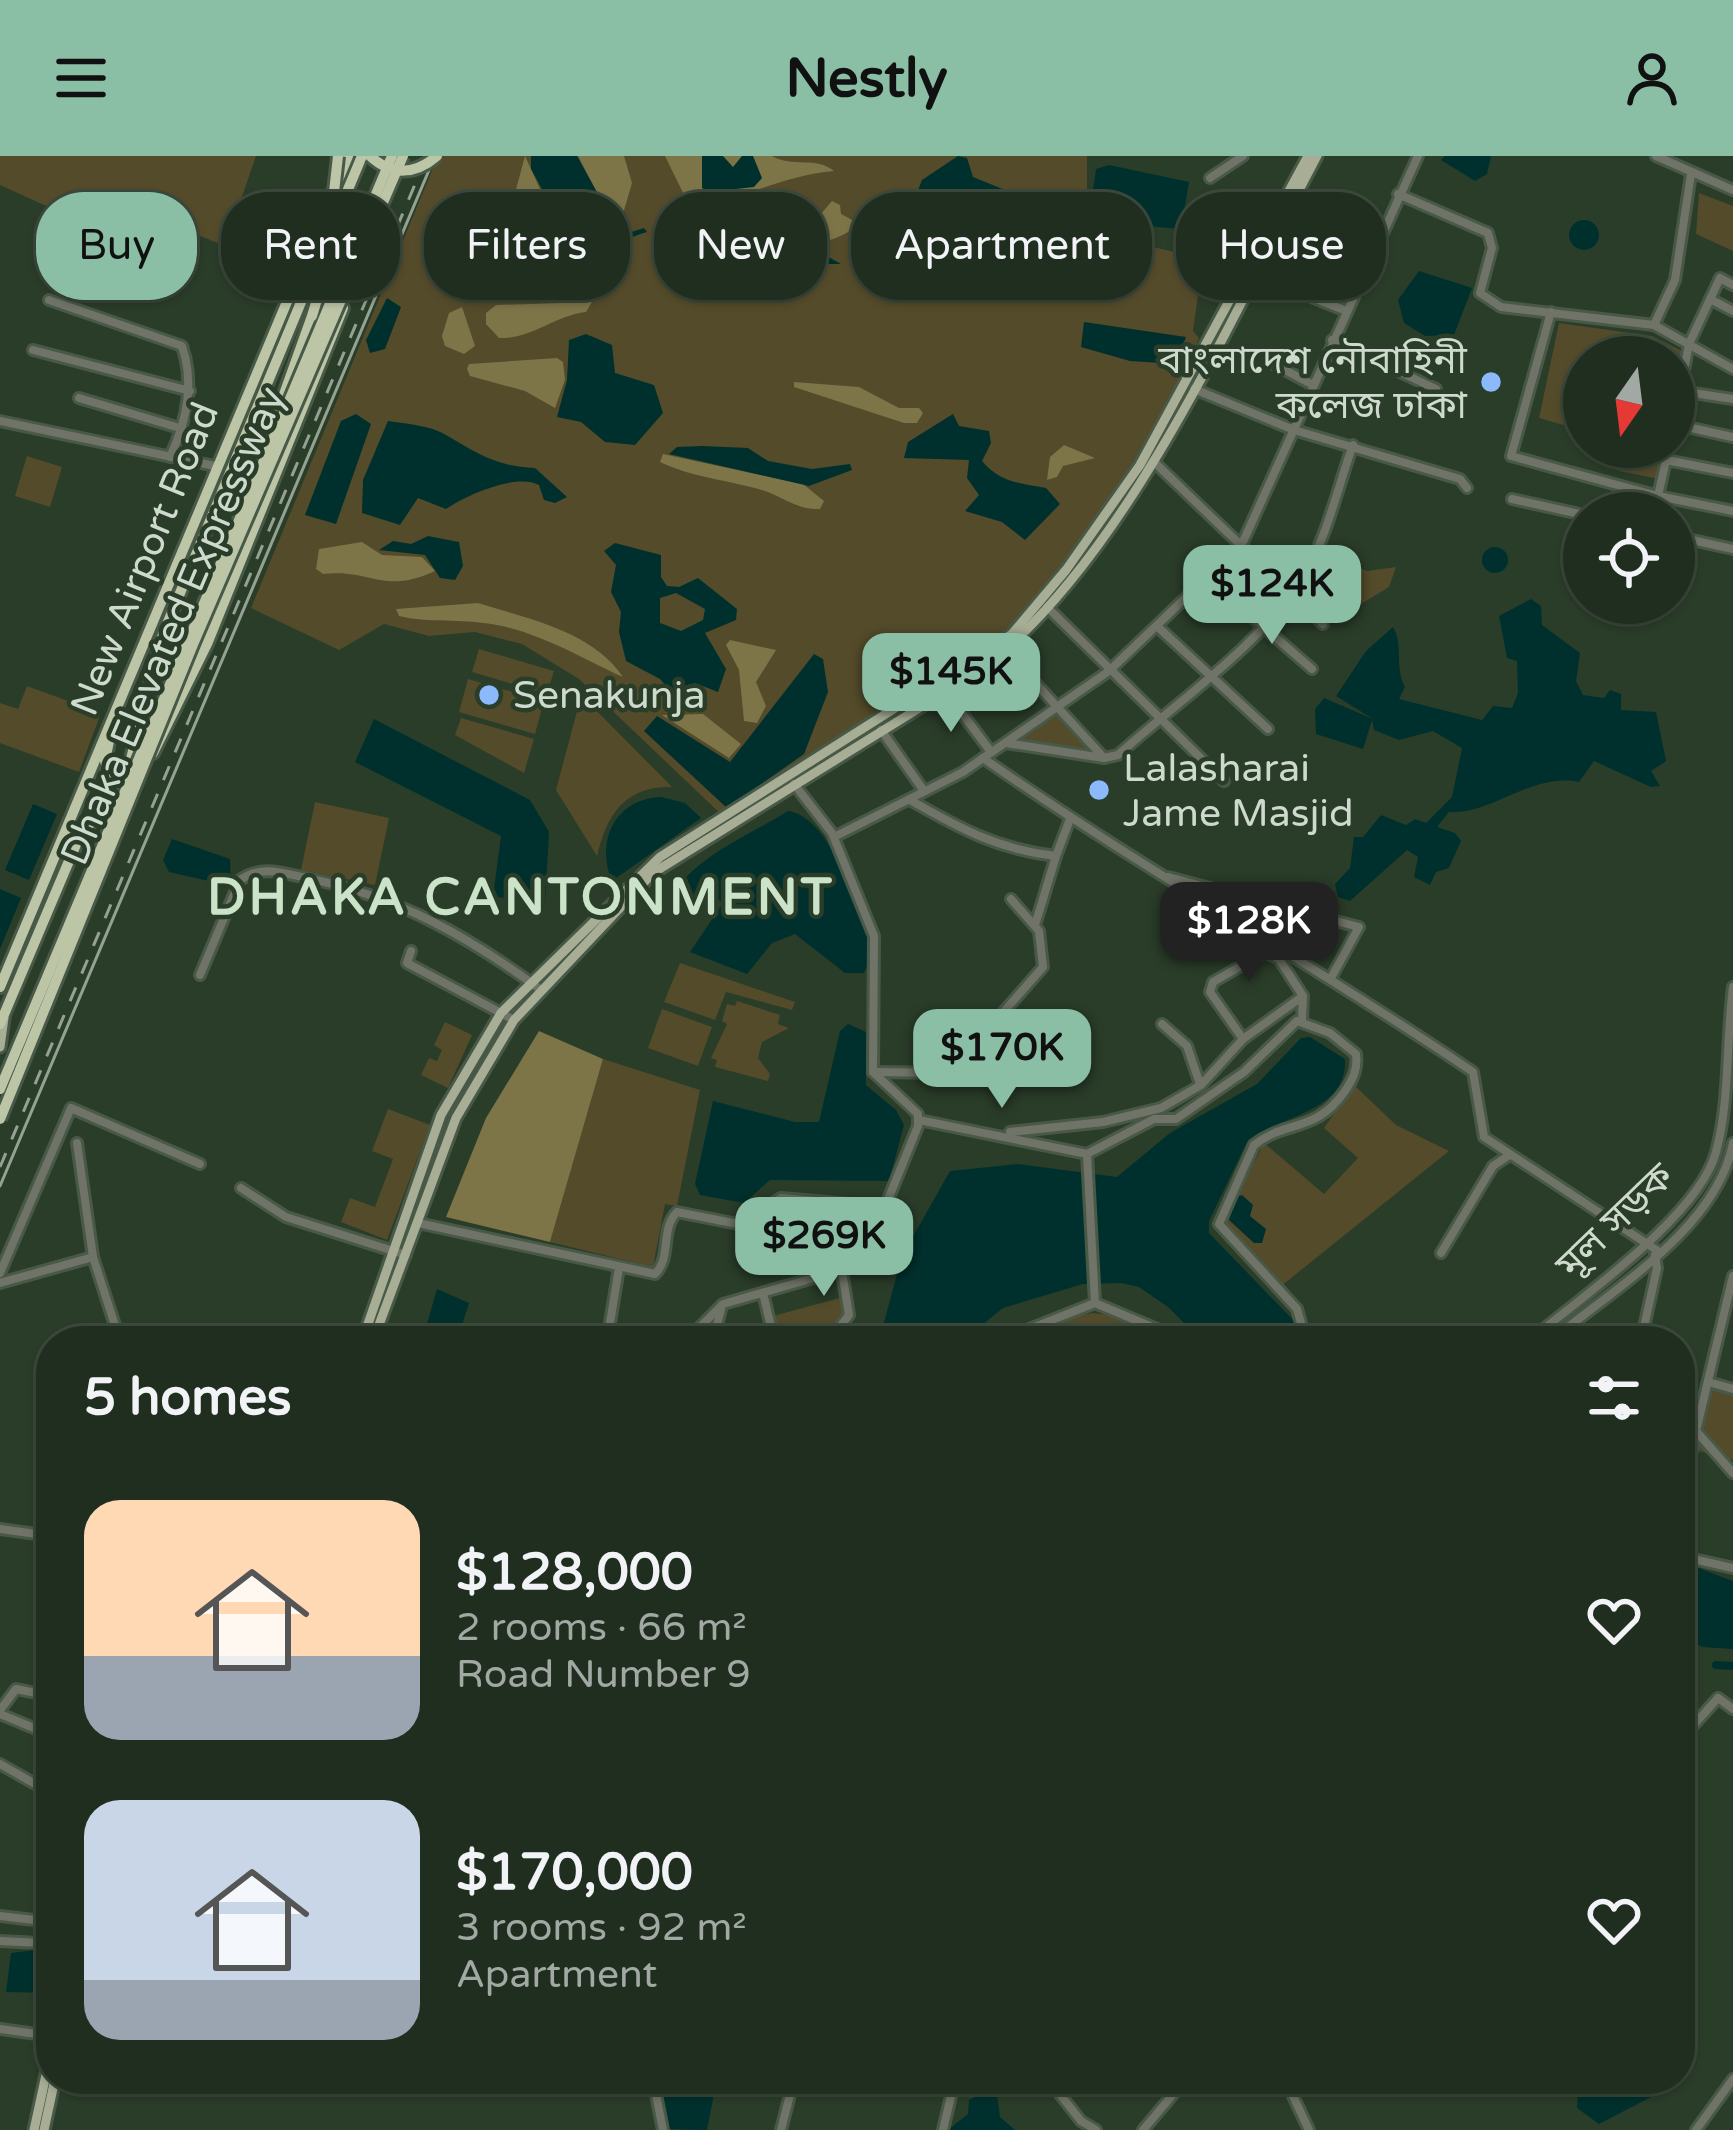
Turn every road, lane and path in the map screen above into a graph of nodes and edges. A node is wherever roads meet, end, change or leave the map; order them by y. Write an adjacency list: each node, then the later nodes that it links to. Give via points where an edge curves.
1 (392, 156): 45 (highway, Dhaka Elevated Expressway, bridge)
2 (406, 156): 82 (highway, Dhaka Elevated Expressway, bridge); 82 (highway, bridge, via 207,644)
3 (437, 156): 9 (highway, bridge, via 404,172)
4 (1243, 156): 11 (street)
5 (1308, 156): 99 (main road, via 1140,465 1012,634 669,851)
6 (1317, 156): 14 (main road)
7 (1418, 156): 15 (street)
8 (1656, 156): 10 (street)
9 (352, 157): 13 (highway, New Airport Road); 45 (highway, bridge, via 323,283); 85 (highway, New Airport Road, via 164,634)
10 (1691, 174): 12 (street); 25 (street, via 1675,280)
11 (1210, 178)
12 (1733, 190)
13 (336, 192)
14 (1298, 192)
15 (1398, 194): 22 (street); 24 (street, via 1488,233 1480,293 1501,307)
16 (1733, 285): 17 (street, via 1720,278)
17 (1710, 299): 23 (street); 27 (street)
18 (285, 300): 49 (highway, New Airport Road)
19 (1240, 300): 34 (main road)
20 (1319, 300): 22 (street)
21 (49, 301): 36 (street, via 177,342)
22 (1344, 310): 28 (street)
23 (1733, 311)
24 (1551, 313): 25 (street); 54 (street, via 1511,456)
25 (1654, 326): 26 (street)
26 (1673, 336)
27 (1693, 336)
28 (1332, 340): 33 (street); 35 (street)
29 (1695, 347): 32 (street)
30 (33, 350): 36 (street)
31 (1268, 361): 33 (street)
32 (1733, 369)
33 (1313, 385): 43 (street)
34 (1193, 388): 43 (street); 48 (main road)
35 (1436, 389)
36 (190, 391): 42 (street)
37 (1695, 393): 39 (street)
38 (79, 398): 42 (street)
39 (1733, 399)
40 (0, 422): 47 (street)
41 (1695, 428): 44 (street)
42 (183, 429): 47 (street)
43 (1294, 430): 46 (street); 63 (street)
44 (1732, 437)
45 (267, 442): 114 (highway, Dhaka Elevated Expressway, bridge)
46 (1354, 445): 53 (street); 66 (street, via 1305,574)
47 (170, 457): 49 (street)
48 (1154, 461): 63 (street); 67 (main road)
49 (215, 466): 77 (highway, New Airport Road)
50 (1695, 466): 51 (street)
51 (1711, 469): 52 (street); 55 (street, via 1666,460)
52 (1733, 473)
53 (1467, 488)
54 (1643, 492)
55 (1659, 492)
56 (1512, 499): 60 (street)
57 (1695, 504): 59 (street)
58 (1695, 504): 59 (street)
59 (1714, 508): 61 (street)
60 (1563, 510)
61 (1733, 512)
62 (1695, 541): 64 (street)
63 (1242, 544): 65 (street); 66 (street)
64 (1733, 549)
65 (1208, 578): 69 (street); 70 (street)
66 (1290, 592): 68 (street); 69 (street)
67 (1047, 607): 71 (main road); 73 (street)
68 (1323, 624)
69 (1261, 627): 72 (street); 74 (street)
70 (1159, 628): 73 (street); 74 (street)
71 (1006, 651): 75 (main road); 76 (street)
72 (1312, 669)
73 (1111, 670): 76 (street); 78 (street)
74 (1209, 674): 78 (street); 79 (street)
75 (946, 692): 80 (main road); 83 (street)
76 (1053, 708): 81 (street); 84 (street)
77 (116, 718): 85 (highway, via 106,769 121,776); 100 (highway, New Airport Road, via 80,786)
78 (1160, 718): 84 (street); 86 (street)
79 (1268, 729)
80 (881, 730): 87 (main road); 88 (street)
81 (1004, 742): 83 (street); 84 (street)
82 (153, 753): 117 (highway, Dhaka Elevated Expressway, bridge)
83 (987, 755): 88 (street); 90 (street)
84 (1104, 758)
85 (130, 763): 106 (highway, New Airport Road, via 124,786 80,835)
86 (1224, 781)
87 (794, 784): 91 (street); 102 (main road, via 653,873)
88 (924, 791): 89 (street)
89 (909, 800): 91 (street); 92 (street, via 981,841)
90 (1070, 819): 92 (street); 93 (street)
91 (834, 837): 112 (street, via 874,936)
92 (1056, 856): 95 (street)
93 (1160, 875): 98 (street); 98 (street, via 1359,927)
94 (1011, 899): 112 (street, via 1039,931 1043,967 950,1072)
95 (1036, 922)
96 (411, 951): 105 (street, via 406,963)
97 (200, 975): 99 (street, via 240,880 258,870 392,900)
98 (1330, 979): 124 (street, via 1473,1072 1484,1137)
99 (528, 980): 102 (street); 105 (main road)
100 (0, 987)
101 (1733, 987): 104 (street, মূল সড়ক)
102 (541, 990): 107 (main road)
103 (1303, 996): 108 (street); 110 (street); 110 (street, via 1279,958 1265,952 1213,982 1210,992)
104 (1732, 996): 115 (street, মূল সড়ক)
105 (501, 1013): 107 (street); 130 (main road, via 441,1115)
106 (3, 1018): 111 (main road)
107 (514, 1020): 128 (main road, via 471,1087)
108 (1302, 1020): 118 (street, via 1220,1090 1176,1119); 153 (street, via 1352,1047 1356,1072 1315,1123 1254,1145 1219,1224 1297,1310)
109 (1162, 1024): 113 (street, via 1186,1046)
110 (1243, 1039): 113 (street)
111 (0, 1047)
112 (873, 1072): 119 (street)
113 (1201, 1085): 116 (street)
114 (0, 1089)
115 (1728, 1100): 129 (street, মূল সড়ক, via 1705,1177)
116 (1162, 1108): 118 (street); 120 (street)
117 (0, 1119)
118 (1154, 1119): 123 (street)
119 (919, 1120): 120 (street); 127 (street)
120 (1003, 1133): 123 (street)
121 (76, 1143): 134 (street)
122 (1733, 1143): 131 (street, মূল সড়ক, via 1718,1185)
123 (1087, 1154): 141 (street)
124 (1508, 1156): 129 (street); 132 (street, via 1493,1166)
125 (200, 1164): 137 (street, via 71,1108)
126 (241, 1188): 130 (street, via 286,1217)
127 (885, 1207): 135 (street); 136 (street, via 781,1198 754,1227 677,1213 655,1274)
128 (418, 1222): 133 (main road); 136 (street)
129 (1644, 1241): 131 (street); 154 (street, মূল সড়ক)
130 (393, 1251): 133 (street); 144 (main road)
131 (1656, 1252): 155 (street, মূল সড়ক); 156 (street)
132 (1441, 1253)
133 (406, 1255): 145 (main road)
134 (93, 1257): 139 (street); 143 (street)
135 (842, 1265): 140 (street); 150 (street, via 849,1315)
136 (619, 1268): 146 (street)
137 (0, 1273)
138 (1733, 1276): 157 (street)
139 (0, 1282)
140 (763, 1293): 142 (street); 149 (street)
141 (1095, 1303): 151 (street); 152 (street)
142 (723, 1304): 147 (street); 148 (street)
143 (115, 1326)
144 (367, 1326)
145 (380, 1326)
146 (609, 1326)
147 (701, 1326)
148 (717, 1326)
149 (771, 1326)
150 (841, 1326)
151 (1038, 1326)
152 (1145, 1326)
153 (1302, 1326)
154 (1545, 1326)
155 (1569, 1326)
156 (1644, 1326)
157 (1708, 1382): 158 (street); 159 (street)
158 (1733, 1389)
159 (1696, 1431): 160 (street); 161 (street)
160 (1695, 1436)
161 (1733, 1473)
162 (0, 1529): 163 (street)
163 (36, 1534)
164 (1695, 1559): 165 (street)
165 (1733, 1568)
166 (36, 1695): 168 (street, via 16,1689)
167 (1733, 1709): 169 (street, via 1718,1698)
168 (0, 1712): 170 (street)
169 (1695, 1723)
170 (36, 1729)
171 (0, 1764): 172 (street)
172 (36, 1784)
173 (0, 1916): 174 (street)
174 (36, 1920)
175 (0, 1941): 176 (street)
176 (36, 1942)
177 (0, 2029): 178 (street)
178 (36, 2034)
179 (1733, 2079): 196 (street)
180 (42, 2094): 188 (main road)
181 (52, 2094): 189 (main road)
182 (656, 2094): 190 (street)
183 (790, 2094): 191 (street)
184 (951, 2094): 192 (street)
185 (1060, 2094): 193 (street)
186 (1173, 2094): 194 (street)
187 (1292, 2094): 195 (street)
188 (34, 2130)
189 (44, 2130)
190 (663, 2130)
191 (781, 2130)
192 (943, 2130)
193 (1096, 2130)
194 (1143, 2130)
195 (1310, 2130)
196 (1696, 2130)

